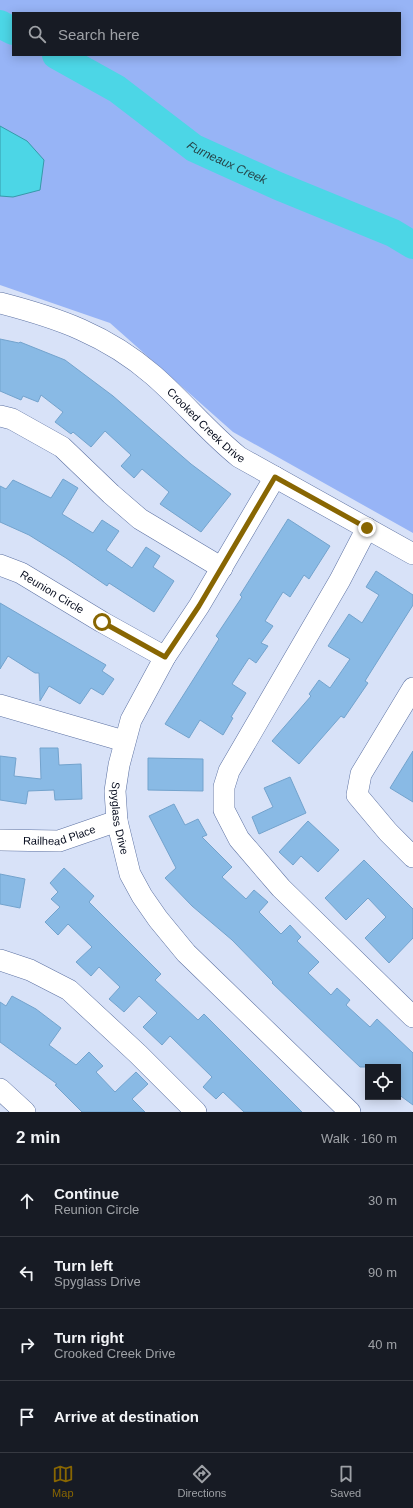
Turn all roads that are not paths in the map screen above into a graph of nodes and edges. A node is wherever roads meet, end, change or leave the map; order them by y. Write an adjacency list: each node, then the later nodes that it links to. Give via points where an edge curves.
1 (0, 303): 3 (street, Crooked Creek Drive, via 86,331 120,350 152,375 218,440 239,457)
2 (0, 416): 7 (street, via 12,419 62,446 140,519)
3 (275, 477): 4 (street, Crooked Creek Drive); 7 (street, Spyglass Drive)
4 (367, 528): 5 (street, Crooked Creek Drive); 16 (street, via 340,580 229,771 224,787 224,810 239,839 281,888)
5 (413, 554)
6 (0, 565): 8 (street, Reunion Circle, via 22,573)
7 (222, 568): 8 (street, Spyglass Drive)
8 (165, 657): 11 (street, Spyglass Drive, via 131,720)
9 (413, 688): 14 (street, via 361,774 357,795)
10 (0, 705): 11 (street)
11 (124, 741): 12 (street, Spyglass Drive, via 115,791)
12 (117, 821): 13 (street, Railhead Place, via 59,841); 20 (street, Spyglass Drive, via 130,874 158,919 186,953)
13 (0, 840)
14 (413, 857)
15 (0, 960): 19 (street, via 30,970 69,990)
16 (413, 1017)
17 (0, 1089): 18 (street)
18 (25, 1112)
19 (196, 1112)
20 (350, 1112)

